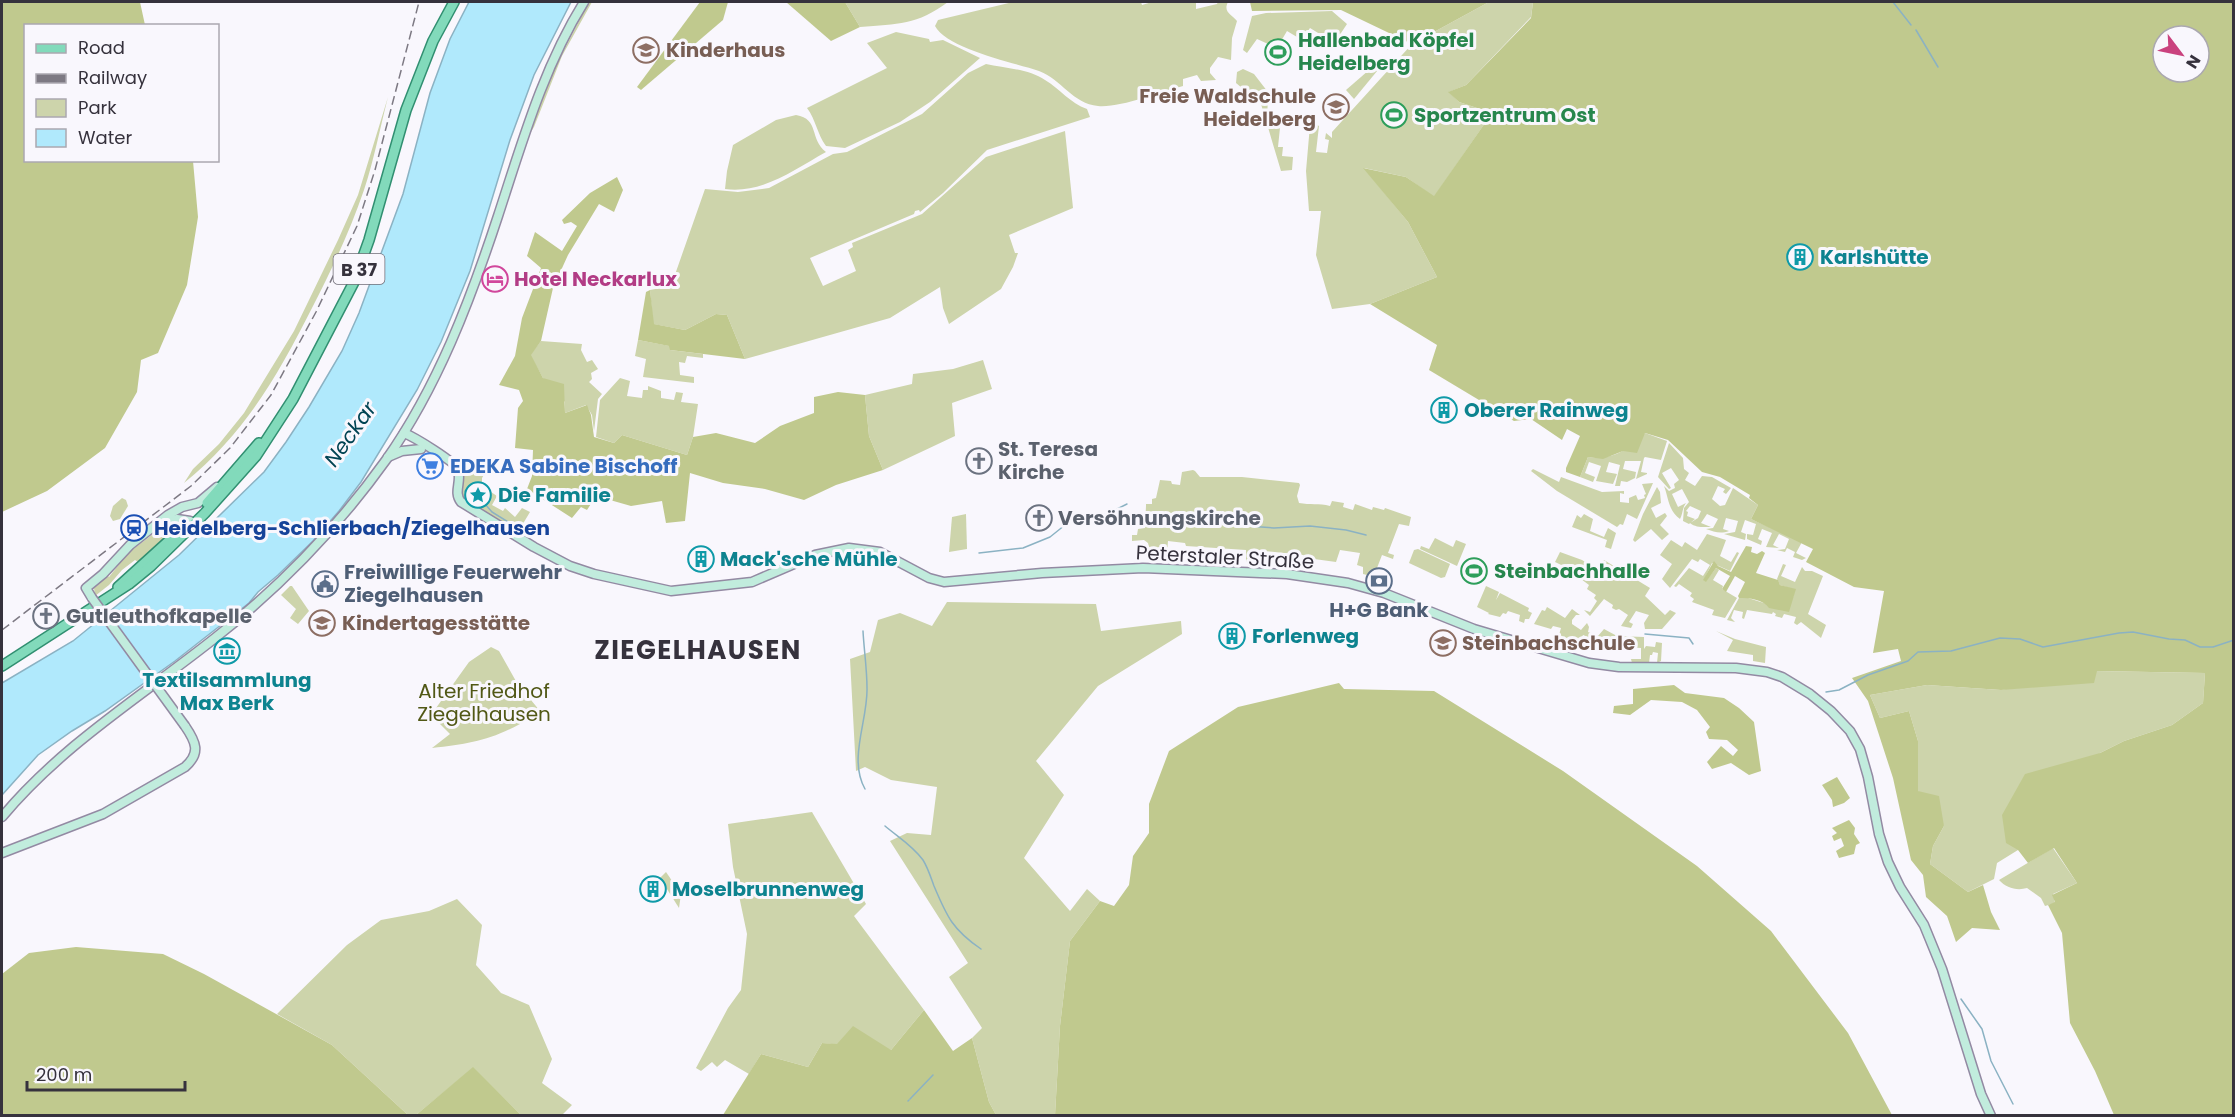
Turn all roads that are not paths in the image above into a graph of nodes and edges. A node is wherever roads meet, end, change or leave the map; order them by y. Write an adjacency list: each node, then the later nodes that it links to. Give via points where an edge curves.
1 (454, 2): 3 (main road, B 37, via 433,41 406,110 357,273)
2 (585, 2): 4 (main road, via 566,33 537,100 454,336)
3 (276, 425): 8 (main road, B 37); 11 (main road, B 37, via 256,456)
4 (404, 433): 5 (main road, via 409,442); 6 (main road); 7 (main road)
5 (421, 449): 6 (main road, via 402,451); 7 (main road)
6 (388, 458): 15 (main road, via 342,516 283,579 218,635 84,736 38,776)
7 (458, 468): 18 (main road, Peterstaler Straße, via 457,492 461,502 534,547 589,573 671,591 752,582 815,555 854,548 886,554 944,582 1143,568 1276,573 1336,581 1384,593 1474,629 1598,665 1736,668 1772,673 1818,700 1855,739 1866,766 1888,862 1924,925 1942,969)
8 (225, 482): 9 (main road, via 198,503); 11 (main road, B 37)
9 (174, 511): 10 (main road); 11 (main road, via 185,514)
10 (162, 522): 11 (main road, via 177,519); 12 (main road); 17 (main road, bridge, via 130,544 86,588 185,726 196,751 192,760 103,814)
11 (192, 523): 12 (main road, B 37); 13 (main road, B 37, via 151,566)
12 (176, 534): 13 (main road, B 37)
13 (108, 598): 14 (main road, B 37)
14 (2, 666)
15 (2, 816)
16 (2, 845): 17 (main road)
17 (6, 852)
18 (1991, 1116)

